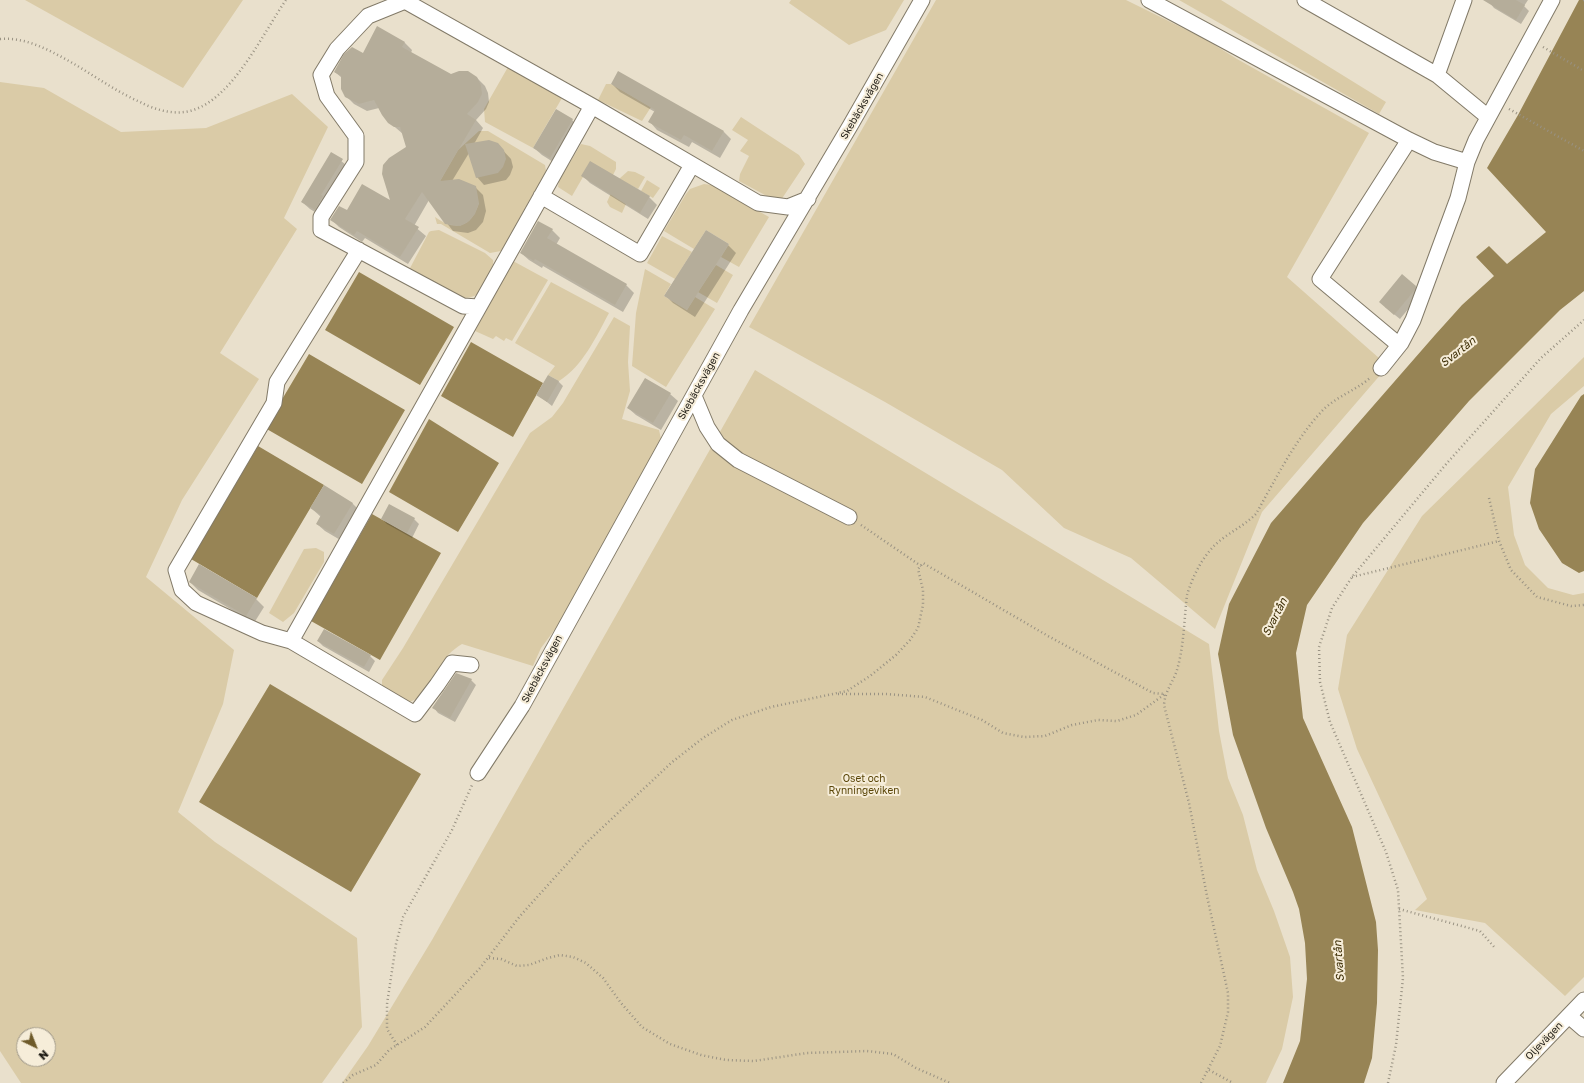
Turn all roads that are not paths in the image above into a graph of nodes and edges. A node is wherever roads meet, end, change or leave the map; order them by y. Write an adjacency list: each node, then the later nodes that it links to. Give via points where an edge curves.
1 (922, 0): 13 (street, Skebäcksvägen)
2 (1149, 0): 9 (street)
3 (1305, 0): 6 (street)
4 (1552, 0): 8 (street)
5 (1459, 2): 6 (street)
6 (1437, 75): 8 (street)
7 (592, 106): 11 (street); 12 (street); 14 (street, via 405,1 368,16 337,49 321,76 327,96 356,136 356,162 321,217 321,230)
8 (1488, 117): 10 (street)
9 (1409, 140): 10 (street, via 1434,152); 16 (street, via 1320,279)
10 (1467, 162): 16 (street, via 1458,198 1416,313)
11 (692, 165): 12 (street, via 640,254); 13 (street, via 758,203 788,207)
12 (541, 196): 15 (street)
13 (808, 199): 18 (street, Skebäcksvägen, via 741,310)
14 (359, 250): 15 (street, via 463,306); 20 (street, via 277,382 274,402 176,570 182,590 196,603 262,633)
15 (478, 307): 20 (street)
16 (1399, 345): 17 (street)
17 (1380, 368)
18 (694, 396): 19 (street, via 707,427 718,444 738,460); 22 (street, Skebäcksvägen, via 522,706)
19 (849, 517)
20 (291, 641): 21 (street, via 415,714 452,662)
21 (471, 665)
22 (478, 773)
23 (1584, 1000): 24 (street, Oljevägen)
24 (1569, 1016): 25 (street); 26 (street, Oljevägen)
25 (1584, 1029)
26 (1504, 1083)

